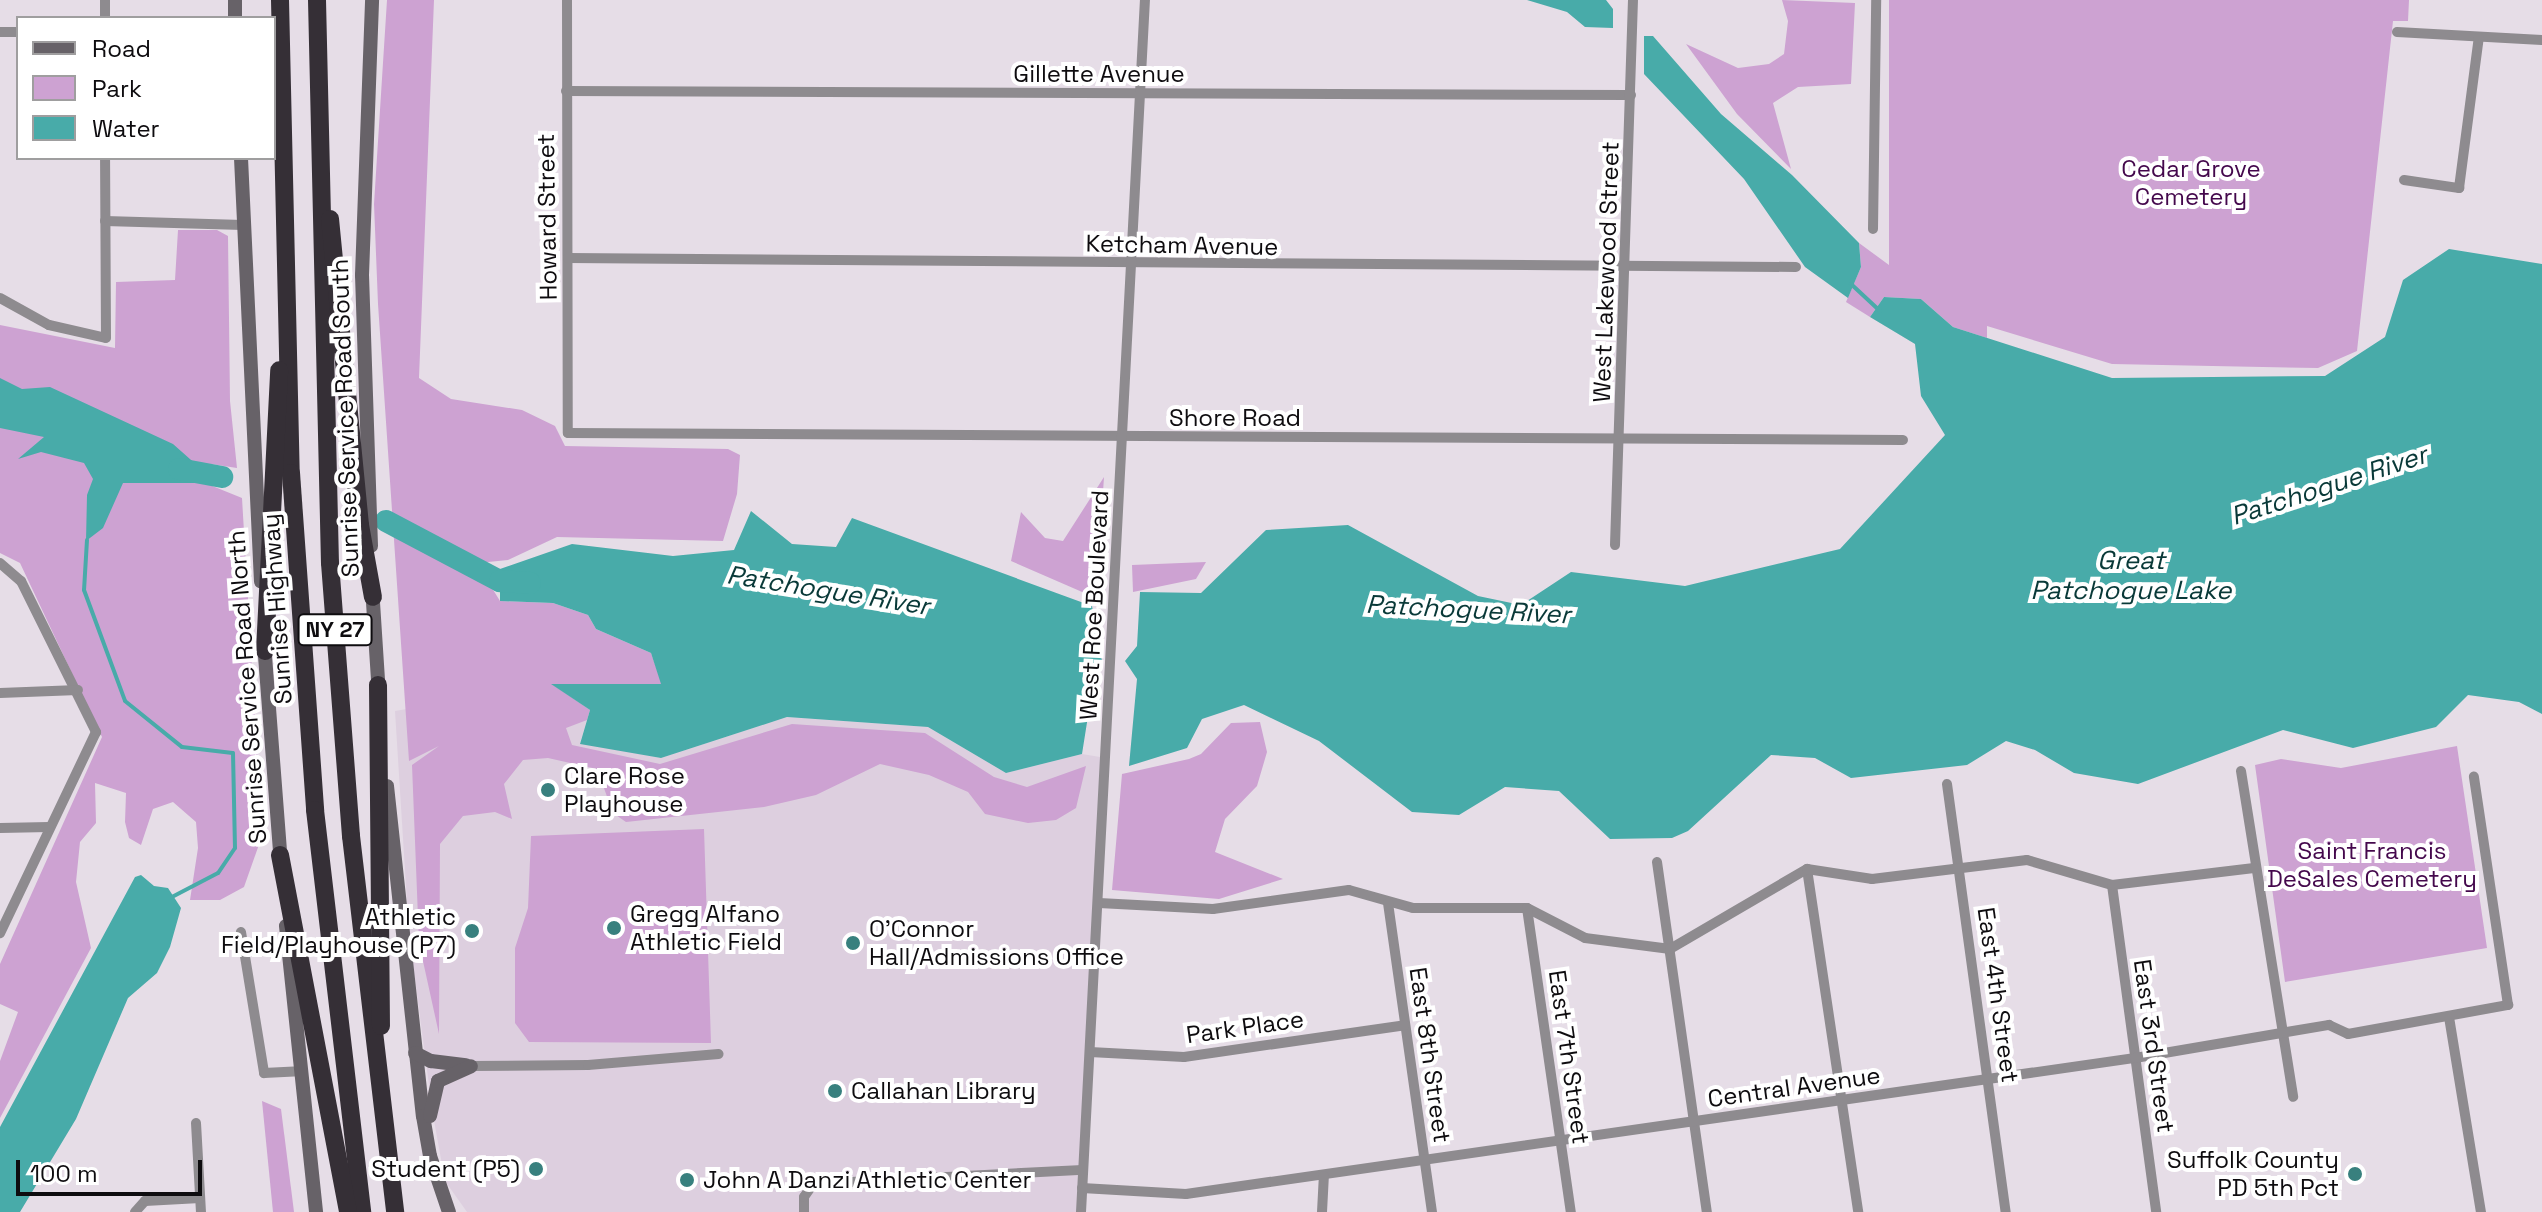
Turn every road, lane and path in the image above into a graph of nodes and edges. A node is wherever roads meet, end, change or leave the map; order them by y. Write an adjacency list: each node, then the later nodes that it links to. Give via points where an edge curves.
1 (280, 0): 21 (highway, Sunrise Highway / NY 27)
2 (317, 0): 14 (highway, NY 27)
3 (372, 0): 33 (main road, Sunrise Service Road South, via 362,275)
4 (567, 0): 11 (street, Howard Street)
5 (1145, 0): 12 (street, West Roe Boulevard)
6 (1633, 0): 13 (street, West Lakewood Street)
7 (1876, 0): 20 (street)
8 (2397, 32): 9 (street)
9 (2479, 37): 10 (street); 17 (street, via 2459,188)
10 (2542, 40)
11 (566, 91): 12 (street, Gillette Avenue); 22 (street, Howard Street)
12 (1140, 94): 13 (street, Gillette Avenue); 23 (street, West Roe Boulevard)
13 (1631, 95): 25 (street, West Lakewood Street)
14 (320, 150): 33 (highway, via 360,525); 67 (highway, NY 27, via 330,563 351,836)
15 (105, 160): 18 (street)
16 (241, 160): 19 (main road, Sunrise Service Road North)
17 (2404, 180)
18 (105, 221): 19 (street); 26 (street, via 106,338 49,325)
19 (243, 225): 34 (main road, Sunrise Service Road North)
20 (1873, 229)
21 (288, 255): 34 (highway); 81 (highway, Sunrise Highway / NY 27, via 291,473 315,810)
22 (568, 258): 23 (street, Ketcham Avenue); 27 (street, Howard Street)
23 (1133, 264): 25 (street, Ketcham Avenue); 28 (street, West Roe Boulevard)
24 (1796, 267): 25 (street, Ketcham Avenue)
25 (1628, 270): 29 (street, West Lakewood Street)
26 (0, 298)
27 (568, 433): 28 (street, Shore Road)
28 (1124, 437): 29 (street, Shore Road); 49 (street, West Roe Boulevard)
29 (1620, 439): 30 (street, Shore Road); 31 (street, West Lakewood Street)
30 (1903, 440)
31 (1615, 545)
32 (0, 563): 36 (street, via 21,581)
33 (373, 597): 35 (main road, Sunrise Service Road South)
34 (265, 651): 43 (main road, Sunrise Service Road North)
35 (378, 685): 59 (main road, Sunrise Service Road South); 67 (highway)
36 (78, 690): 37 (street); 41 (street, via 96,732)
37 (0, 693)
38 (2241, 771): 46 (street)
39 (2474, 777): 55 (street, Central Avenue, via 2508,1005)
40 (1947, 784): 45 (street, East 4th Street)
41 (49, 827): 42 (street); 53 (street)
42 (0, 828)
43 (280, 855): 63 (main road, Sunrise Service Road North); 80 (highway)
44 (1657, 862): 54 (street)
45 (1961, 866): 47 (street, via 1872,879); 48 (street, via 2027,860); 64 (street, East 4th Street)
46 (2254, 868): 48 (street); 57 (street)
47 (1807, 869): 54 (street); 66 (street)
48 (2112, 885): 61 (street, East 3rd Street)
49 (1099, 903): 50 (street, via 1213,909 1349,890); 58 (street, West Roe Boulevard)
50 (1388, 903): 51 (street); 56 (street, East 8th Street)
51 (1527, 908): 54 (street, via 1585,938); 70 (street, East 7th Street)
52 (241, 932): 63 (street, via 264,1073)
53 (0, 933)
54 (1670, 949): 68 (street)
55 (2449, 1017): 57 (street, Central Avenue, via 2348,1034 2329,1025); 93 (street)
56 (1405, 1025): 58 (street, Park Place, via 1184,1057); 72 (street, East 8th Street)
57 (2283, 1032): 61 (street, Central Avenue); 65 (street)
58 (1090, 1052): 73 (street, West Roe Boulevard)
59 (415, 1053): 62 (main road, via 431,1061); 71 (main road, Sunrise Service Road South)
60 (719, 1054): 62 (street, via 588,1065)
61 (2135, 1058): 64 (street, Central Avenue); 92 (street, East 3rd Street)
62 (471, 1066): 71 (main road, via 450,1073 434,1087)
63 (299, 1071): 79 (main road, Sunrise Service Road North)
64 (1989, 1078): 66 (street, Central Avenue); 91 (street, East 4th Street)
65 (2293, 1097)
66 (1844, 1099): 68 (street, Central Avenue); 90 (street)
67 (381, 1108): 82 (highway, NY 27)
68 (1694, 1122): 70 (street, Central Avenue); 89 (street)
69 (196, 1123): 76 (street)
70 (1562, 1141): 72 (street, Central Avenue); 88 (street, East 7th Street)
71 (430, 1156): 83 (main road, Sunrise Service Road South)
72 (1425, 1162): 74 (street, Central Avenue); 87 (street, East 8th Street)
73 (1083, 1170): 75 (street, West Roe Boulevard); 84 (street, via 813,1184 807,1189)
74 (1324, 1176): 75 (street, Central Avenue, via 1186,1194); 86 (street)
75 (1082, 1188): 85 (street, West Roe Boulevard)
76 (200, 1198): 77 (street, via 145,1201); 78 (street)
77 (135, 1212)
78 (201, 1212)
79 (316, 1212)
80 (348, 1212)
81 (362, 1212)
82 (395, 1212)
83 (449, 1212)
84 (804, 1212)
85 (1081, 1212)
86 (1322, 1212)
87 (1432, 1212)
88 (1571, 1212)
89 (1707, 1212)
90 (1858, 1212)
91 (2006, 1212)
92 (2156, 1212)
93 (2481, 1212)

